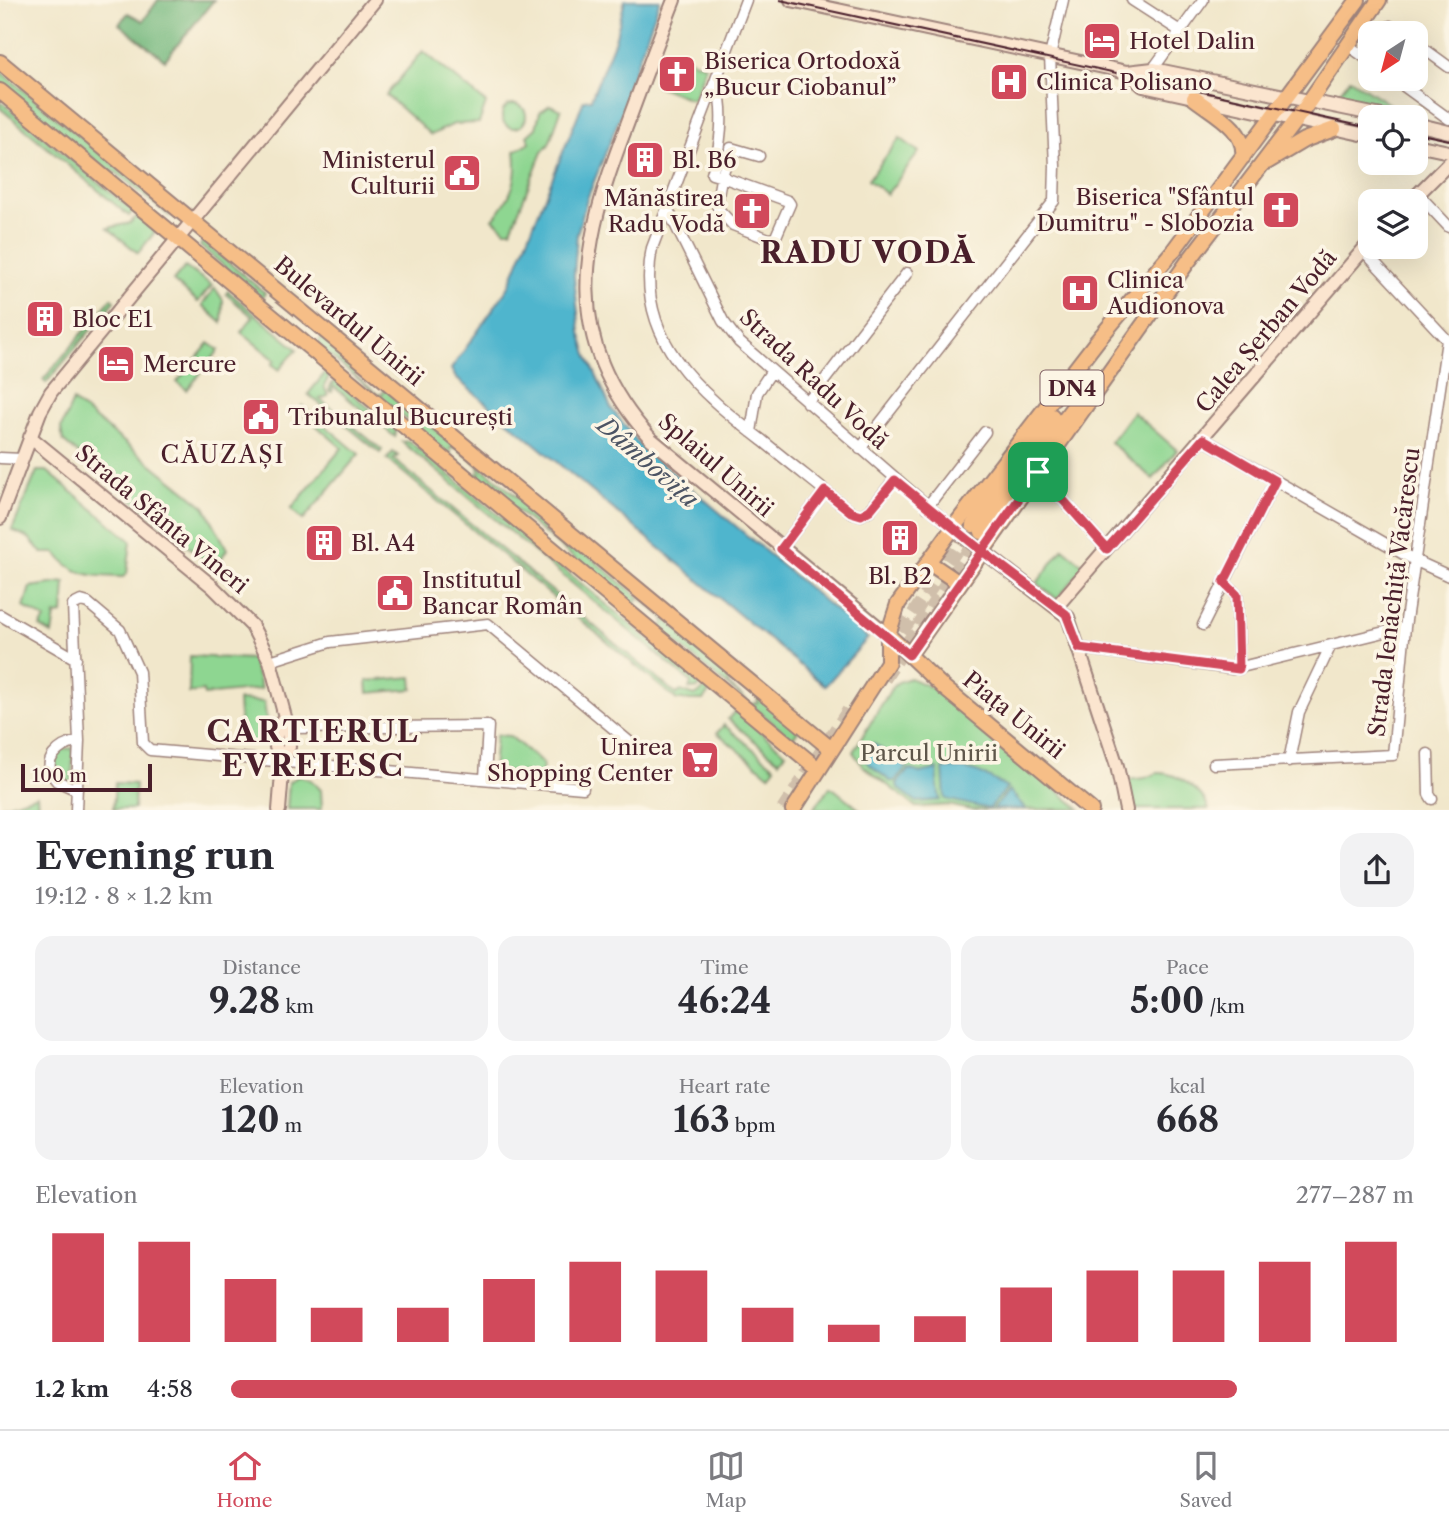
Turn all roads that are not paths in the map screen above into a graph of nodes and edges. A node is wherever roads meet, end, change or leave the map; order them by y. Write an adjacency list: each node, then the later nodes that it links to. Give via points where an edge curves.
1 (375, 0): 43 (main road)
2 (674, 0): 68 (main road, Splaiul Unirii, via 594,216 586,271 591,322 614,386 640,427)
3 (746, 0): 19 (street)
4 (792, 0): 14 (main road)
5 (1063, 0): 14 (street)
6 (1132, 0): 10 (street)
7 (1203, 0): 10 (street)
8 (1358, 0): 22 (main road, DN4)
9 (1380, 0): 11 (main road, DN4)
10 (1180, 31): 17 (street)
11 (1349, 46): 12 (street); 24 (main road, DN4)
12 (1358, 52)
13 (1428, 52): 16 (street)
14 (1051, 56): 18 (main road); 58 (street, via 1054,201)
15 (0, 62): 43 (main road, Bulevardul Unirii)
16 (1449, 67)
17 (1153, 69): 18 (main road); 22 (main road)
18 (1127, 72): 23 (main road, via 1143,86)
19 (717, 84): 39 (street, via 721,123 712,174); 41 (street)
20 (1410, 91): 27 (street)
21 (0, 92): 45 (main road, Bulevardul Unirii)
22 (1289, 97): 24 (main road); 26 (main road, DN4)
23 (1194, 98): 26 (main road); 36 (main road, via 1236,132 1244,146)
24 (1310, 100): 25 (main road); 28 (main road, DN4)
25 (1358, 111)
26 (1275, 116): 28 (main road); 36 (main road, DN4)
27 (1449, 119)
28 (1295, 120): 30 (main road); 38 (main road, DN4)
29 (1428, 127): 31 (main road)
30 (1334, 128): 32 (main road); 38 (main road)
31 (1449, 132)
32 (1358, 133)
33 (1428, 148): 34 (main road)
34 (1449, 152)
35 (759, 156): 39 (street, via 731,148)
36 (1243, 157): 46 (main road, DN4)
37 (1449, 163): 40 (main road)
38 (1256, 169): 49 (main road, DN4)
39 (722, 177): 39 (street, via 721,215 733,225 774,241 790,204)
40 (1422, 189)
41 (667, 208): 52 (street, Strada Radu Vodă, via 727,329); 54 (street, via 650,265 651,295 662,335 687,378)
42 (1428, 209): 44 (street)
43 (192, 222): 45 (main road); 91 (main road, Bulevardul Unirii)
44 (1449, 227)
45 (178, 239): 56 (main road, via 51,392); 96 (main road, Bulevardul Unirii)
46 (1172, 251): 49 (main road, DN4, via 977,528); 67 (main road)
47 (1358, 255): 57 (main road, Calea Șerban Vodă)
48 (1377, 259): 51 (street)
49 (1187, 263): 61 (main road)
50 (907, 273): 53 (street)
51 (1448, 340): 71 (street, Strada Ienăchiță Văcărescu)
52 (771, 372): 53 (street, Strada Radu Vodă); 54 (street, via 757,393)
53 (807, 403): 58 (street, Strada Radu Vodă)
54 (751, 432): 64 (street)
55 (985, 432): 65 (street)
56 (30, 437): 60 (main road); 85 (main road, Strada Sfânta Vineri, via 227,599 252,626)
57 (1203, 439): 63 (street); 69 (main road, Calea Șerban Vodă)
58 (860, 449): 62 (street, Strada Radu Vodă)
59 (0, 458): 60 (street)
60 (22, 459): 66 (main road)
61 (1038, 472): 69 (street); 70 (main road)
62 (895, 480): 64 (street, via 861,515); 65 (street, Strada Radu Vodă)
63 (1275, 481): 71 (street); 74 (street)
64 (825, 491): 68 (street)
65 (928, 507): 67 (street, Strada Radu Vodă)
66 (0, 518)
67 (953, 528): 70 (main road); 72 (main road)
68 (781, 549): 80 (main road, Splaiul Unirii)
69 (1107, 549): 76 (main road, Calea Șerban Vodă)
70 (982, 551): 75 (main road); 76 (main road)
71 (1415, 560): 73 (street); 79 (street, Strada Ienăchiță Văcărescu)
72 (929, 562): 75 (main road); 80 (main road, via 898,604)
73 (1449, 576)
74 (1224, 582): 78 (street); 87 (street, via 1237,595)
75 (959, 583): 83 (main road)
76 (1057, 606): 82 (main road, via 1070,619)
77 (0, 615): 84 (street)
78 (1203, 625)
79 (1405, 627): 81 (street); 94 (street, Strada Ienăchiță Văcărescu, via 1393,755)
80 (888, 635): 83 (main road, Piața Unirii); 86 (main road)
81 (1331, 645): 87 (street); 94 (street, via 1298,712)
82 (1079, 648): 87 (street); 105 (main road)
83 (909, 655): 86 (main road); 104 (main road, Piața Unirii)
84 (76, 659): 89 (street); 93 (street, via 74,605 78,601 88,603 122,633 139,673 147,747)
85 (270, 661): 88 (main road, Strada Sfânta Vineri); 90 (street, via 330,642 488,624)
86 (888, 662): 91 (main road)
87 (1239, 669)
88 (285, 724): 93 (main road, Strada Sfânta Vineri, via 275,745); 97 (street, via 488,726)
89 (79, 741): 99 (street); 99 (street, via 60,746 50,765 57,781)
90 (632, 744)
91 (831, 749): 96 (main road)
92 (1428, 754): 100 (street)
93 (282, 761): 97 (street); 102 (main road, Strada Sfânta Vineri)
94 (1289, 761): 95 (street, Strada Ienăchiță Văcărescu)
95 (1214, 764)
96 (818, 769): 103 (main road)
97 (485, 778): 98 (street)
98 (583, 788)
99 (77, 790): 101 (street)
100 (1432, 799)
101 (76, 810)
102 (279, 810)
103 (793, 810)
104 (1091, 810)
105 (1126, 810)

